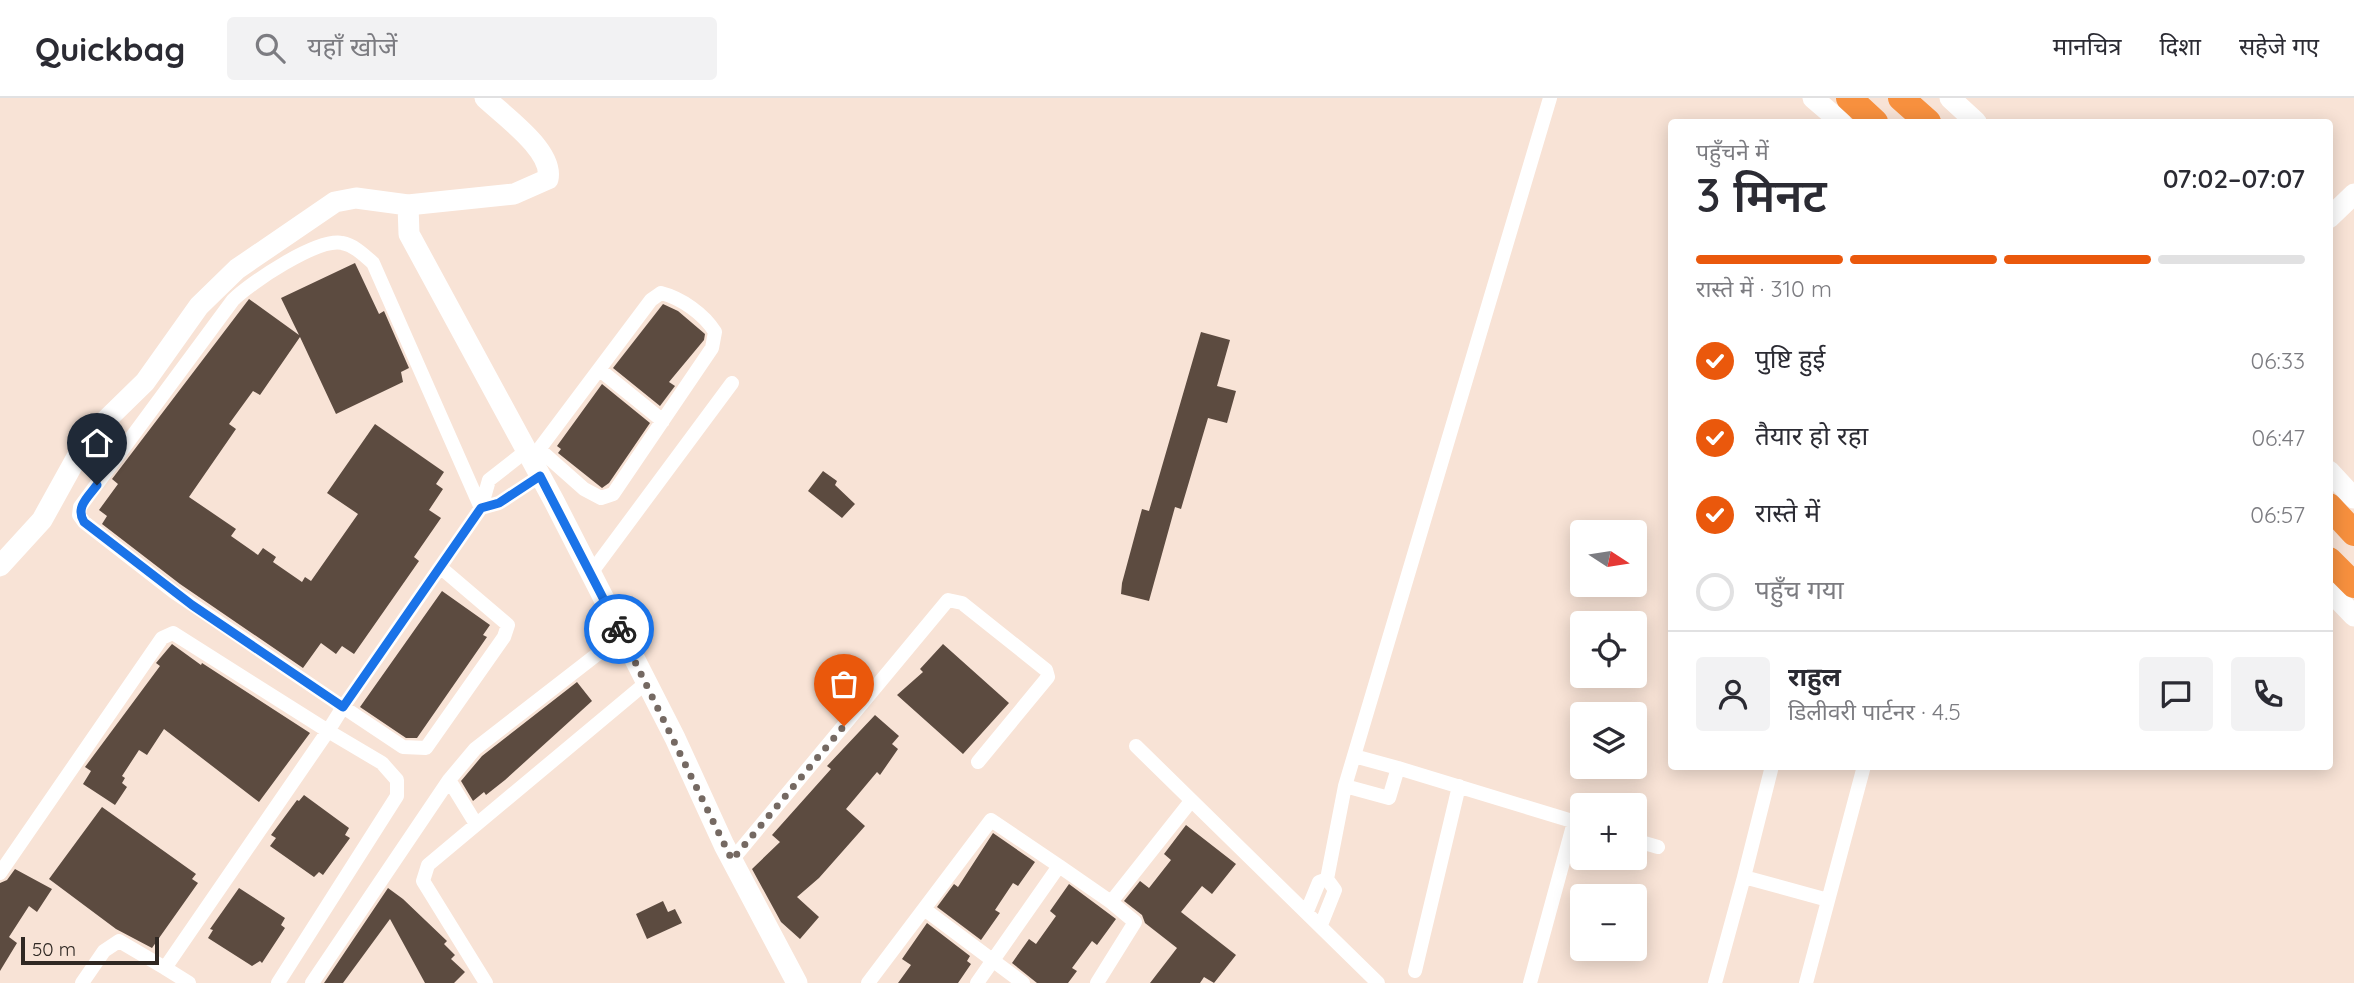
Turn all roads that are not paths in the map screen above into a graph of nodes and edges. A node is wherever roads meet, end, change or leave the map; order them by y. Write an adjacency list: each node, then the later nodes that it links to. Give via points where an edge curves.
1 (485, 98): 12 (main road, via 542,153 549,166 548,179 514,194)
2 (1550, 98): 35 (street)
3 (1813, 98): 7 (main road)
4 (1849, 98): 8 (highway)
5 (1901, 98): 9 (highway)
6 (1950, 98): 10 (main road)
7 (1838, 119)
8 (1872, 119)
9 (1925, 119)
10 (1973, 119)
11 (2354, 194): 13 (main road)
12 (408, 205): 17 (main road, via 409,234); 24 (main road, via 356,198 335,202 237,269 199,306 158,367 86,444 42,520)
13 (2333, 214)
14 (600, 370): 16 (street); 16 (street, via 661,293 709,321 715,332 712,348); 17 (street)
15 (732, 383): 26 (street)
16 (663, 421): 17 (street, via 614,494 601,498)
17 (534, 459): 20 (street, via 499,503); 20 (street, via 489,480); 26 (main road)
18 (2333, 475): 19 (main road)
19 (2354, 498)
20 (481, 508): 25 (street); 32 (street, via 373,263 341,242 323,245 248,285 233,300 80,507 84,522 164,584)
21 (2333, 510): 22 (highway)
22 (2354, 533)
23 (2333, 564): 27 (highway)
24 (0, 566)
25 (440, 567): 32 (street); 32 (street, via 508,625 496,649 426,748 403,747)
26 (591, 573): 30 (main road)
27 (2354, 585)
28 (2333, 594): 29 (main road)
29 (2354, 616)
30 (622, 635): 31 (main road); 40 (street, via 475,748)
31 (647, 682): 45 (street); 49 (main road)
32 (343, 707): 33 (street)
33 (328, 731): 51 (street, via 173,633 162,638); 60 (street); 64 (street, via 382,763 397,780 397,796)
34 (1136, 746): 43 (street)
35 (1354, 756): 37 (street); 41 (street)
36 (978, 762): 49 (street, via 1048,677 1046,670 962,603 948,600)
37 (1398, 768): 41 (street, via 1389,798); 42 (street)
38 (1771, 770): 52 (street)
39 (1863, 770): 54 (street)
40 (449, 780): 45 (street); 65 (street)
41 (1345, 786): 53 (street)
42 (1459, 786): 44 (street); 61 (street)
43 (1191, 801): 55 (street); 57 (street)
44 (1570, 821)
45 (476, 824): 66 (street, via 428,864 423,881)
46 (1647, 844): 47 (street)
47 (1658, 848)
48 (1570, 850): 73 (street)
49 (732, 860): 67 (main road)
50 (1059, 866): 55 (street); 56 (street, via 991,820); 59 (street)
51 (0, 873)
52 (1744, 877): 54 (street); 74 (street)
53 (1327, 879): 57 (street, via 1319,882); 58 (street, via 1335,890)
54 (1828, 900): 75 (street)
55 (1111, 902): 71 (street, via 1135,922)
56 (924, 909): 59 (street); 68 (street)
57 (1307, 911): 58 (street)
58 (1321, 925): 72 (street)
59 (993, 960): 69 (street); 70 (street)
60 (164, 968): 62 (street, via 119,941 104,951); 63 (street)
61 (1415, 971)
62 (82, 983)
63 (189, 983)
64 (278, 983)
65 (312, 983)
66 (486, 983)
67 (797, 983)
68 (868, 983)
69 (977, 983)
70 (1023, 983)
71 (1097, 983)
72 (1378, 983)
73 (1530, 983)
74 (1715, 983)
75 (1806, 983)

